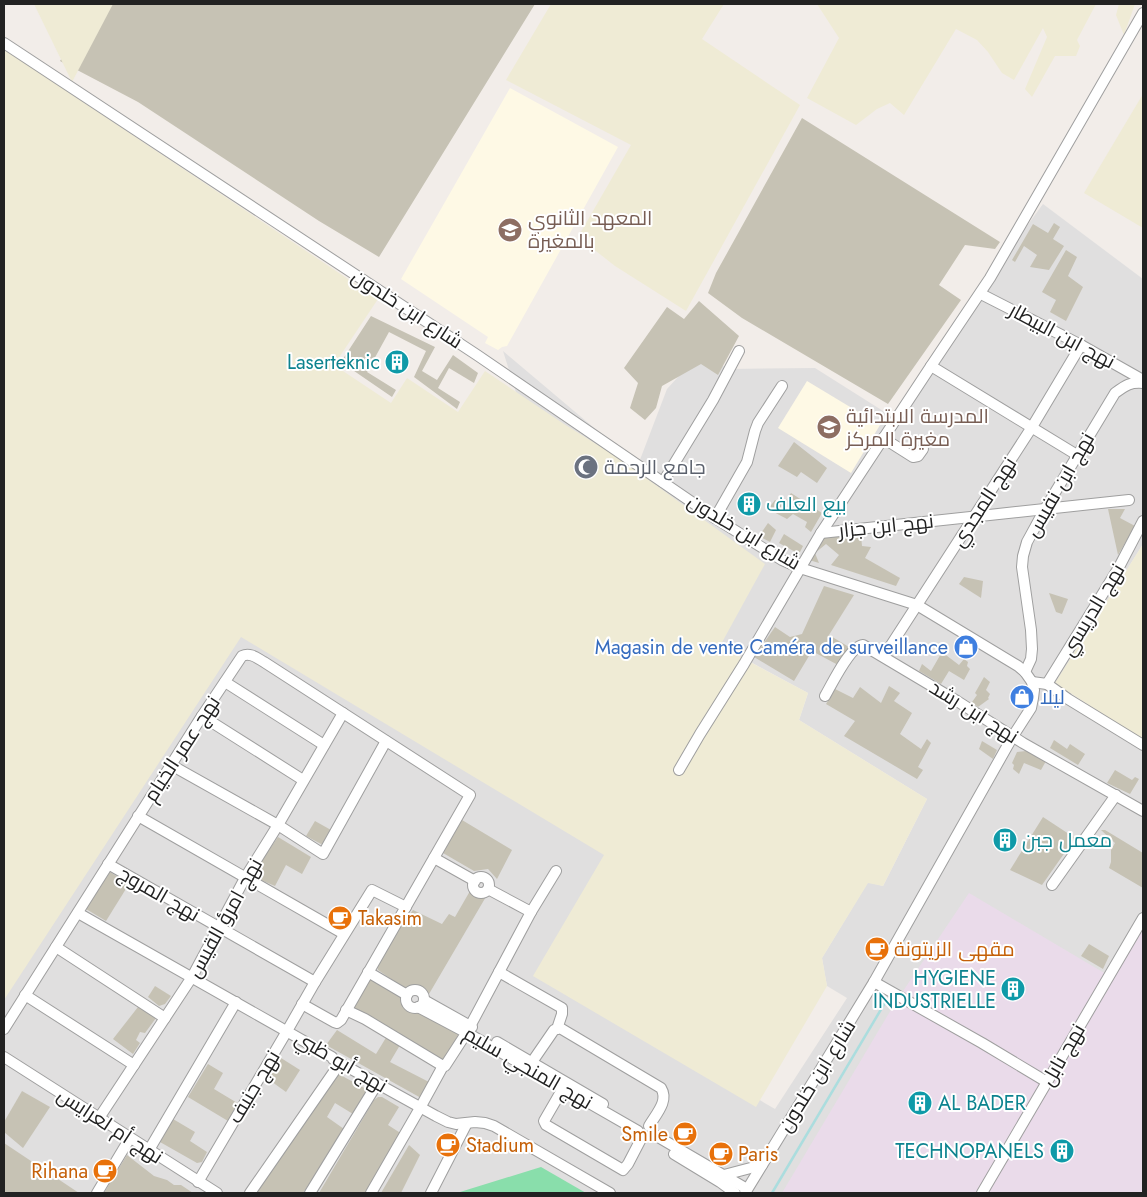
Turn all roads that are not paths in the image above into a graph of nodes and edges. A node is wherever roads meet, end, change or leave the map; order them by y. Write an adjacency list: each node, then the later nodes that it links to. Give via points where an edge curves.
1 (1143, 12): 3 (street)
2 (4, 43): 13 (street, شارع ابن خلدون, via 477,355)
3 (981, 294): 4 (street, نهج ابن البيطار); 6 (street)
4 (1081, 345): 7 (street, نهج ابن البيطار); 9 (street, نهج المجدي)
5 (739, 352): 13 (street)
6 (931, 366): 9 (street); 10 (street)
7 (1143, 381): 12 (street, نهج ابن نفيس, via 1132,382 1115,393)
8 (782, 386): 17 (street, via 754,431 747,462)
9 (1032, 428): 12 (street); 16 (street, نهج المجدي)
10 (883, 438): 11 (street, via 913,457); 19 (street)
11 (923, 449)
12 (1077, 455): 15 (street, نهج ابن نفيس)
13 (663, 482): 17 (street, شارع ابن خلدون)
14 (1129, 500): 15 (street, نهج ابن جزار)
15 (1045, 509): 16 (street, نهج ابن جزار); 23 (street, نهج ابن نفيس, via 1023,556 1032,649)
16 (974, 516): 19 (street, نهج ابن جزار); 21 (street, نهج المجدي)
17 (715, 518): 20 (street, شارع ابن خلدون)
18 (1143, 521): 26 (street, نهج الدريسي, via 1118,569)
19 (821, 533): 20 (street)
20 (800, 568): 21 (street, شارع ابن خلدون); 35 (street)
21 (917, 605): 22 (street, نهج المجدي); 23 (street, شارع ابن خلدون)
22 (884, 656): 27 (street, نهج ابن رشد, via 863,645 856,647); 30 (street, نهج ابن رشد)
23 (1025, 672): 25 (street, شارع ابن خلدون)
24 (225, 682): 28 (street, نهج عمر الخيام, via 242,656 251,655); 29 (street, نهج عمر الخيام); 32 (street)
25 (1032, 682): 26 (street); 30 (street, شارع ابن خلدون, via 1031,708)
26 (1047, 684): 33 (street)
27 (825, 696)
28 (343, 713): 31 (street, نهج عمر الخيام); 32 (street, نهج امرؤ القيس)
29 (202, 716): 34 (street, نهج عمر الخيام); 36 (street)
30 (1014, 736): 37 (street, نهج ابن رشد); 57 (street, شارع ابن خلدون)
31 (386, 741): 40 (street, via 323,854); 41 (street, نهج عمر الخيام, via 470,795)
32 (324, 745): 36 (street, نهج امرؤ القيس)
33 (1143, 745)
34 (172, 765): 39 (street, نهج عمر الخيام); 40 (street)
35 (679, 770)
36 (304, 780): 40 (street, نهج امرؤ القيس)
37 (1116, 795): 38 (street, نهج ابن رشد); 45 (street)
38 (1143, 811)
39 (138, 816): 42 (street, نهج عمر الخيام); 44 (street)
40 (278, 825): 44 (street, نهج امرؤ القيس)
41 (434, 858): 46 (street); 47 (street, via 474,881 477,892 483,893 488,889)
42 (108, 864): 48 (street, نهج عمر الخيام); 50 (street, نهج المروج)
43 (556, 871): 47 (street)
44 (245, 878): 50 (street, نهج امرؤ القيس); 51 (street)
45 (1052, 885)
46 (406, 907): 51 (street, نهج جنيف, via 372,890); 53 (street)
47 (531, 912): 54 (street)
48 (78, 913): 52 (street, نهج عمر الخيام); 55 (street, نهج أبو ظبي)
49 (1143, 918): 72 (street, نهج نابل)
50 (219, 928): 55 (street, نهج امرؤ القيس); 56 (street, نهج المروج)
51 (344, 934): 56 (street, نهج جنيف)
52 (56, 947): 58 (street, نهج عمر الخيام); 62 (street)
53 (368, 972): 61 (street); 64 (street, نهج المنجي سليم, via 407,995 407,1004 412,1008 421,1004)
54 (499, 972): 64 (street); 65 (street, via 562,1008)
55 (192, 977): 59 (street, نهج أبو ظبي); 62 (street, نهج امرؤ القيس)
56 (315, 982): 60 (street, نهج جنيف)
57 (874, 982): 72 (street); 81 (street, شارع ابن خلدون)
58 (26, 995): 63 (street, نهج عمر الخيام); 70 (street)
59 (236, 1002): 66 (street, نهج أبو ظبي); 80 (street)
60 (302, 1004): 61 (street, via 337,1023); 66 (street, نهج جنيف)
61 (346, 1010): 71 (street)
62 (165, 1018): 70 (street, نهج امرؤ القيس)
63 (4, 1029)
64 (468, 1029): 68 (street, نهج المنجي سليم); 71 (street); 74 (street, نهج المنجي سليم)
65 (557, 1029): 68 (street); 78 (street, via 663,1090 665,1099)
66 (287, 1031): 69 (street, نهج أبو ظبي); 82 (street, نهج جنيف)
67 (4, 1058): 76 (street, نهج أم لعرايس)
68 (532, 1062): 74 (street, نهج المنجي سليم)
69 (340, 1063): 73 (street, نهج أبو ظبي); 87 (street)
70 (134, 1065): 76 (street, نهج امرؤ القيس)
71 (443, 1066): 75 (street)
72 (1047, 1082): 93 (street, نهج نابل)
73 (378, 1084): 75 (street, نهج أبو ظبي); 88 (street)
74 (564, 1085): 78 (street, نهج المنجي سليم); 78 (street, via 544,1121 546,1125 622,1170)
75 (420, 1108): 77 (street, نهج أبو ظبي, via 448,1122); 89 (street)
76 (99, 1118): 79 (street, نهج أم لعرايس)
77 (467, 1123): 90 (street); 91 (street, نهج أبو ظبي, via 494,1126)
78 (645, 1132): 83 (street, نهج المنجي سليم)
79 (130, 1138): 80 (street, نهج أم لعرايس); 85 (street)
80 (149, 1150): 82 (street, نهج أم لعرايس)
81 (762, 1165): 83 (street); 84 (street, شارع ابن خلدون)
82 (198, 1182): 86 (street, نهج أم لعرايس)
83 (725, 1184): 84 (street, نهج المنجي سليم); 92 (street, نهج المنجي سليم)
84 (746, 1191)
85 (97, 1193)
86 (217, 1193)
87 (250, 1193)
88 (310, 1193)
89 (371, 1193)
90 (431, 1193)
91 (610, 1193)
92 (734, 1193)
93 (982, 1193)

